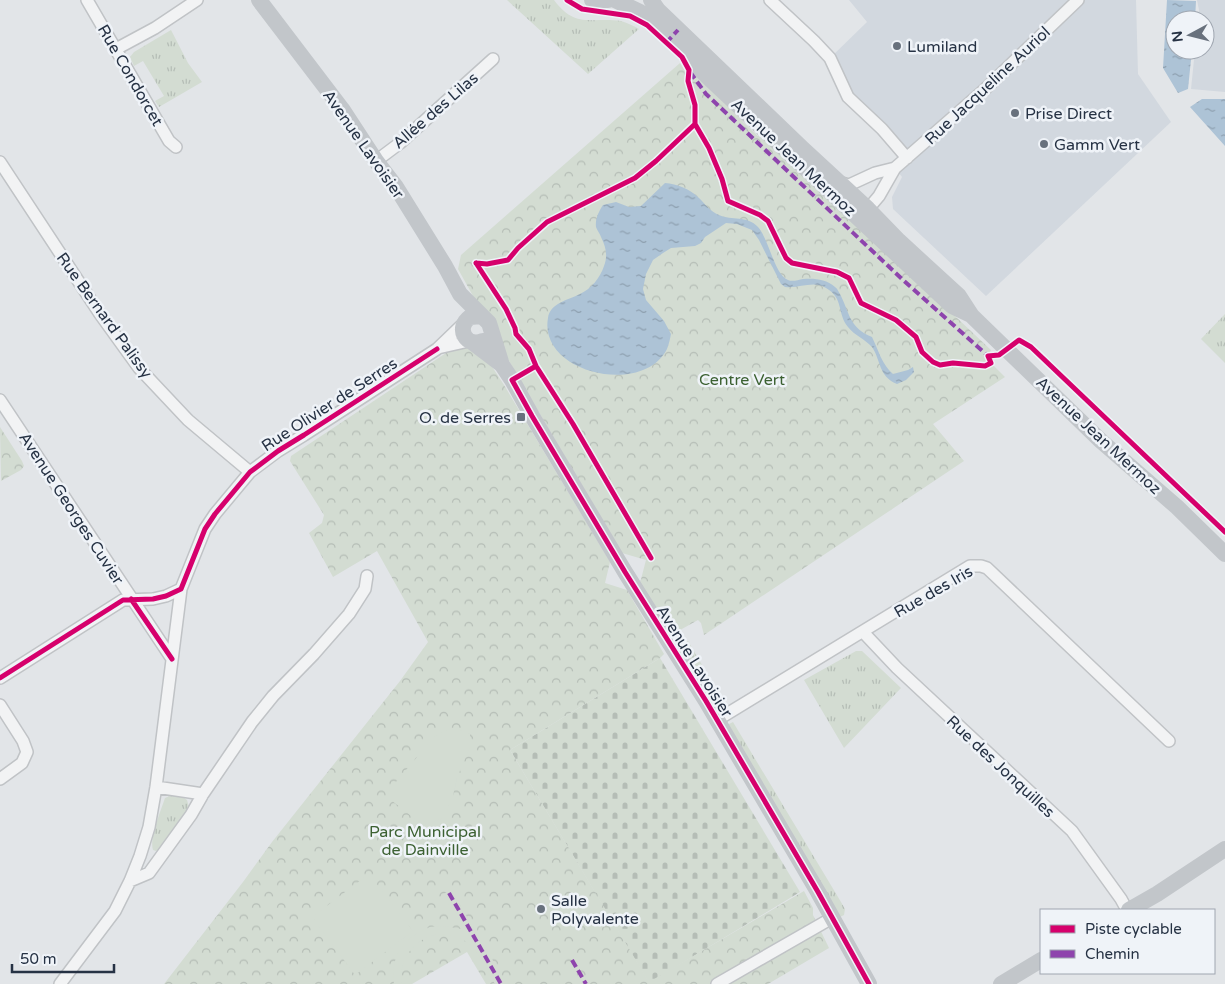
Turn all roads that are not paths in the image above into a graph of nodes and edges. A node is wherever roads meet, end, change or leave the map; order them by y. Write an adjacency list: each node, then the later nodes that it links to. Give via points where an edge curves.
1 (87, 0): 10 (street, Rue Condorcet)
2 (197, 0): 10 (street)
3 (258, 0): 14 (main road, Avenue Lavoisier, via 342,109)
4 (592, 0): 5 (main road)
5 (608, 0)
6 (615, 0): 17 (main road, Avenue Jean Mermoz, via 650,19)
7 (651, 0): 18 (main road, Avenue Jean Mermoz)
8 (770, 0): 13 (street, via 830,58 848,97)
9 (1078, 0): 13 (street, Rue Jacqueline Auriol)
10 (116, 49): 12 (street, Rue Condorcet, via 169,141)
11 (493, 59): 14 (street, Allée des Lilas)
12 (176, 147)
13 (907, 158): 16 (street, Rue Jacqueline Auriol)
14 (376, 161): 20 (main road, Avenue Lavoisier, via 396,187)
15 (0, 162): 28 (street, Rue Bernard Palissy, via 139,368 188,420)
16 (895, 168): 18 (street, via 850,185); 19 (street)
17 (819, 179): 19 (street, via 831,183 862,212); 21 (main road, Avenue Jean Mermoz, via 952,306)
18 (838, 182): 19 (main road, Avenue Jean Mermoz)
19 (868, 209): 21 (main road, Avenue Jean Mermoz, via 959,296)
20 (460, 294): 22 (main road, Avenue Lavoisier); 23 (main road, Avenue Lavoisier)
21 (972, 316): 29 (main road, Avenue Jean Mermoz, via 1101,441)
22 (464, 323): 23 (main road, via 474,315); 24 (main road, Avenue Lavoisier, via 463,334); 25 (street, Rue Olivier de Serres)
23 (486, 323): 24 (main road, via 490,333 485,340); 26 (main road, Avenue Lavoisier)
24 (471, 342): 25 (street, Rue Olivier de Serres); 26 (main road, Avenue Lavoisier)
25 (437, 349): 28 (street, Rue Olivier de Serres)
26 (502, 365): 37 (main road, Avenue Lavoisier)
27 (0, 400): 32 (street, Avenue Georges Cuvier)
28 (250, 472): 31 (street, Rue Olivier de Serres, via 205,530)
29 (1225, 554)
30 (368, 576): 41 (street, via 365,589 349,614 273,696)
31 (181, 589): 32 (street, Avenue Georges Cuvier, via 153,599); 34 (street, Rue Olivier de Serres)
32 (131, 598): 34 (street); 35 (street, via 114,604)
33 (863, 632): 37 (street, Rue des Iris); 38 (street, Rue des Iris, via 970,566 987,568); 44 (street, Rue des Jonquilles, via 897,668 1072,831)
34 (172, 659): 40 (street, Rue Olivier de Serres)
35 (0, 678)
36 (0, 705): 39 (street, via 23,740 27,752 22,763)
37 (717, 720): 46 (main road, Avenue Lavoisier)
38 (1169, 742)
39 (0, 779)
40 (156, 787): 41 (street); 43 (street, Rue Olivier de Serres, via 149,827)
41 (204, 794): 43 (street, via 149,873)
42 (1225, 849): 45 (main road)
43 (130, 881): 48 (street, Rue Olivier de Serres, via 115,911)
44 (1127, 909)
45 (1130, 909)
46 (832, 918): 49 (street); 50 (main road, Avenue Lavoisier)
47 (1040, 961): 51 (main road)
48 (60, 984)
49 (717, 984)
50 (869, 984)
51 (1001, 984)

